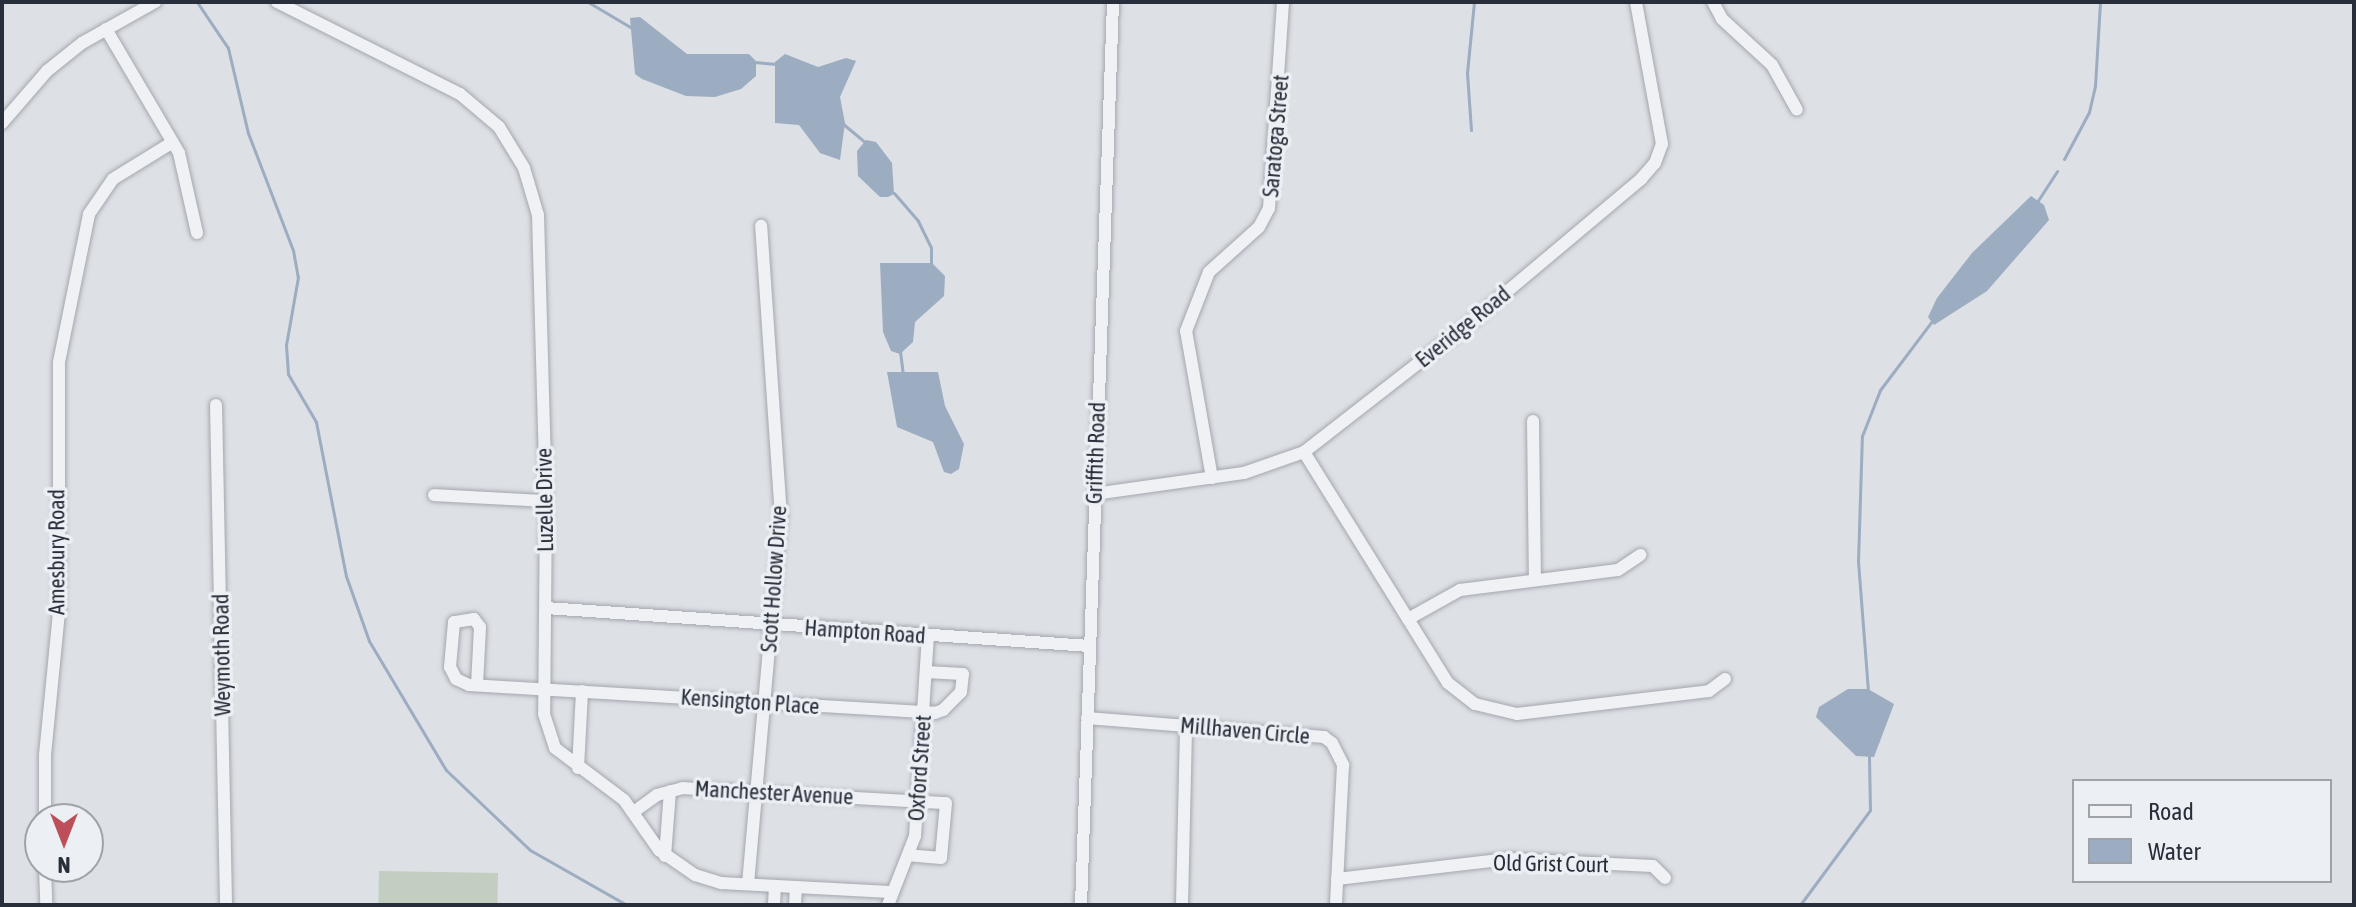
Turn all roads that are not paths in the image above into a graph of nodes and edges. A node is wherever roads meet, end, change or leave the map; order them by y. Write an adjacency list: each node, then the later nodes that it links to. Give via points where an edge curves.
1 (155, 2): 7 (street)
2 (277, 2): 19 (street, Luzelle Drive, via 460,94 499,127 524,168 538,215)
3 (1113, 2): 17 (street, Griffith Road)
4 (1283, 2): 16 (street, Saratoga Street, via 1269,208 1259,227 1209,272 1186,331)
5 (1636, 2): 15 (street, Everidge Road, via 1662,144 1655,163 1472,321)
6 (1713, 2): 8 (street, via 1722,19 1772,65)
7 (106, 29): 9 (street, via 47,71); 10 (street)
8 (1797, 110)
9 (2, 123)
10 (173, 142): 12 (street); 40 (street, Amesbury Road, via 113,179 85,227 59,362 59,611)
11 (761, 226): 24 (street, Scott Hollow Drive, via 781,517)
12 (197, 233)
13 (216, 405): 52 (street, Weymoth Road)
14 (1533, 421): 21 (street)
15 (1304, 452): 16 (street, Everidge Road); 23 (street)
16 (1212, 478): 17 (street, Everidge Road)
17 (1094, 494): 26 (street, Griffith Road)
18 (434, 495): 19 (street)
19 (546, 501): 22 (street, Luzelle Drive)
20 (1640, 555): 21 (street, via 1618,570)
21 (1535, 580): 23 (street, via 1452,593)
22 (546, 608): 24 (street, Hampton Road); 30 (street, Luzelle Drive)
23 (1408, 619): 28 (street, via 1455,691 1501,713 1709,691)
24 (772, 625): 25 (street, Hampton Road); 32 (street, Scott Hollow Drive)
25 (928, 637): 26 (street, Hampton Road); 27 (street, Oxford Street)
26 (1089, 646): 34 (street, Griffith Road)
27 (926, 672): 33 (street, Oxford Street); 33 (street, Kensington Place, via 963,674 954,700 943,710)
28 (1725, 679)
29 (477, 685): 29 (street, via 480,627 474,619 454,622 452,673 461,682); 30 (street, Kensington Place)
30 (545, 689): 31 (street, Kensington Place); 36 (street, Luzelle Drive, via 548,736)
31 (582, 691): 32 (street, Kensington Place); 36 (street)
32 (765, 704): 33 (street, Kensington Place); 38 (street, Scott Hollow Drive)
33 (924, 712): 39 (street, Oxford Street)
34 (1087, 718): 35 (street, Millhaven Circle); 55 (street, Griffith Road)
35 (1186, 726): 45 (street, Millhaven Circle, via 1324,737 1332,743 1343,765); 56 (street)
36 (578, 768): 41 (street, Luzelle Drive)
37 (670, 791): 38 (street, Manchester Avenue); 41 (street, Manchester Avenue); 43 (street)
38 (757, 792): 39 (street, Manchester Avenue); 47 (street, Scott Hollow Drive)
39 (918, 801): 42 (street, Oxford Street); 42 (street, via 946,803 941,858)
40 (45, 803)
41 (635, 811): 43 (street, Luzelle Drive)
42 (909, 855): 50 (street, Oxford Street)
43 (665, 856): 47 (street, Luzelle Drive, via 706,880)
44 (1665, 878): 45 (street, Old Grist Court, via 1653,866 1508,859)
45 (1337, 879): 57 (street, Millhaven Circle)
46 (45, 883): 51 (street)
47 (748, 884): 48 (street, Luzelle Drive)
48 (775, 886): 49 (street, Luzelle Drive); 53 (street)
49 (796, 887): 50 (street, Luzelle Drive); 54 (street)
50 (888, 899)
51 (46, 905)
52 (226, 905)
53 (774, 905)
54 (795, 905)
55 (1081, 905)
56 (1182, 905)
57 (1336, 905)

